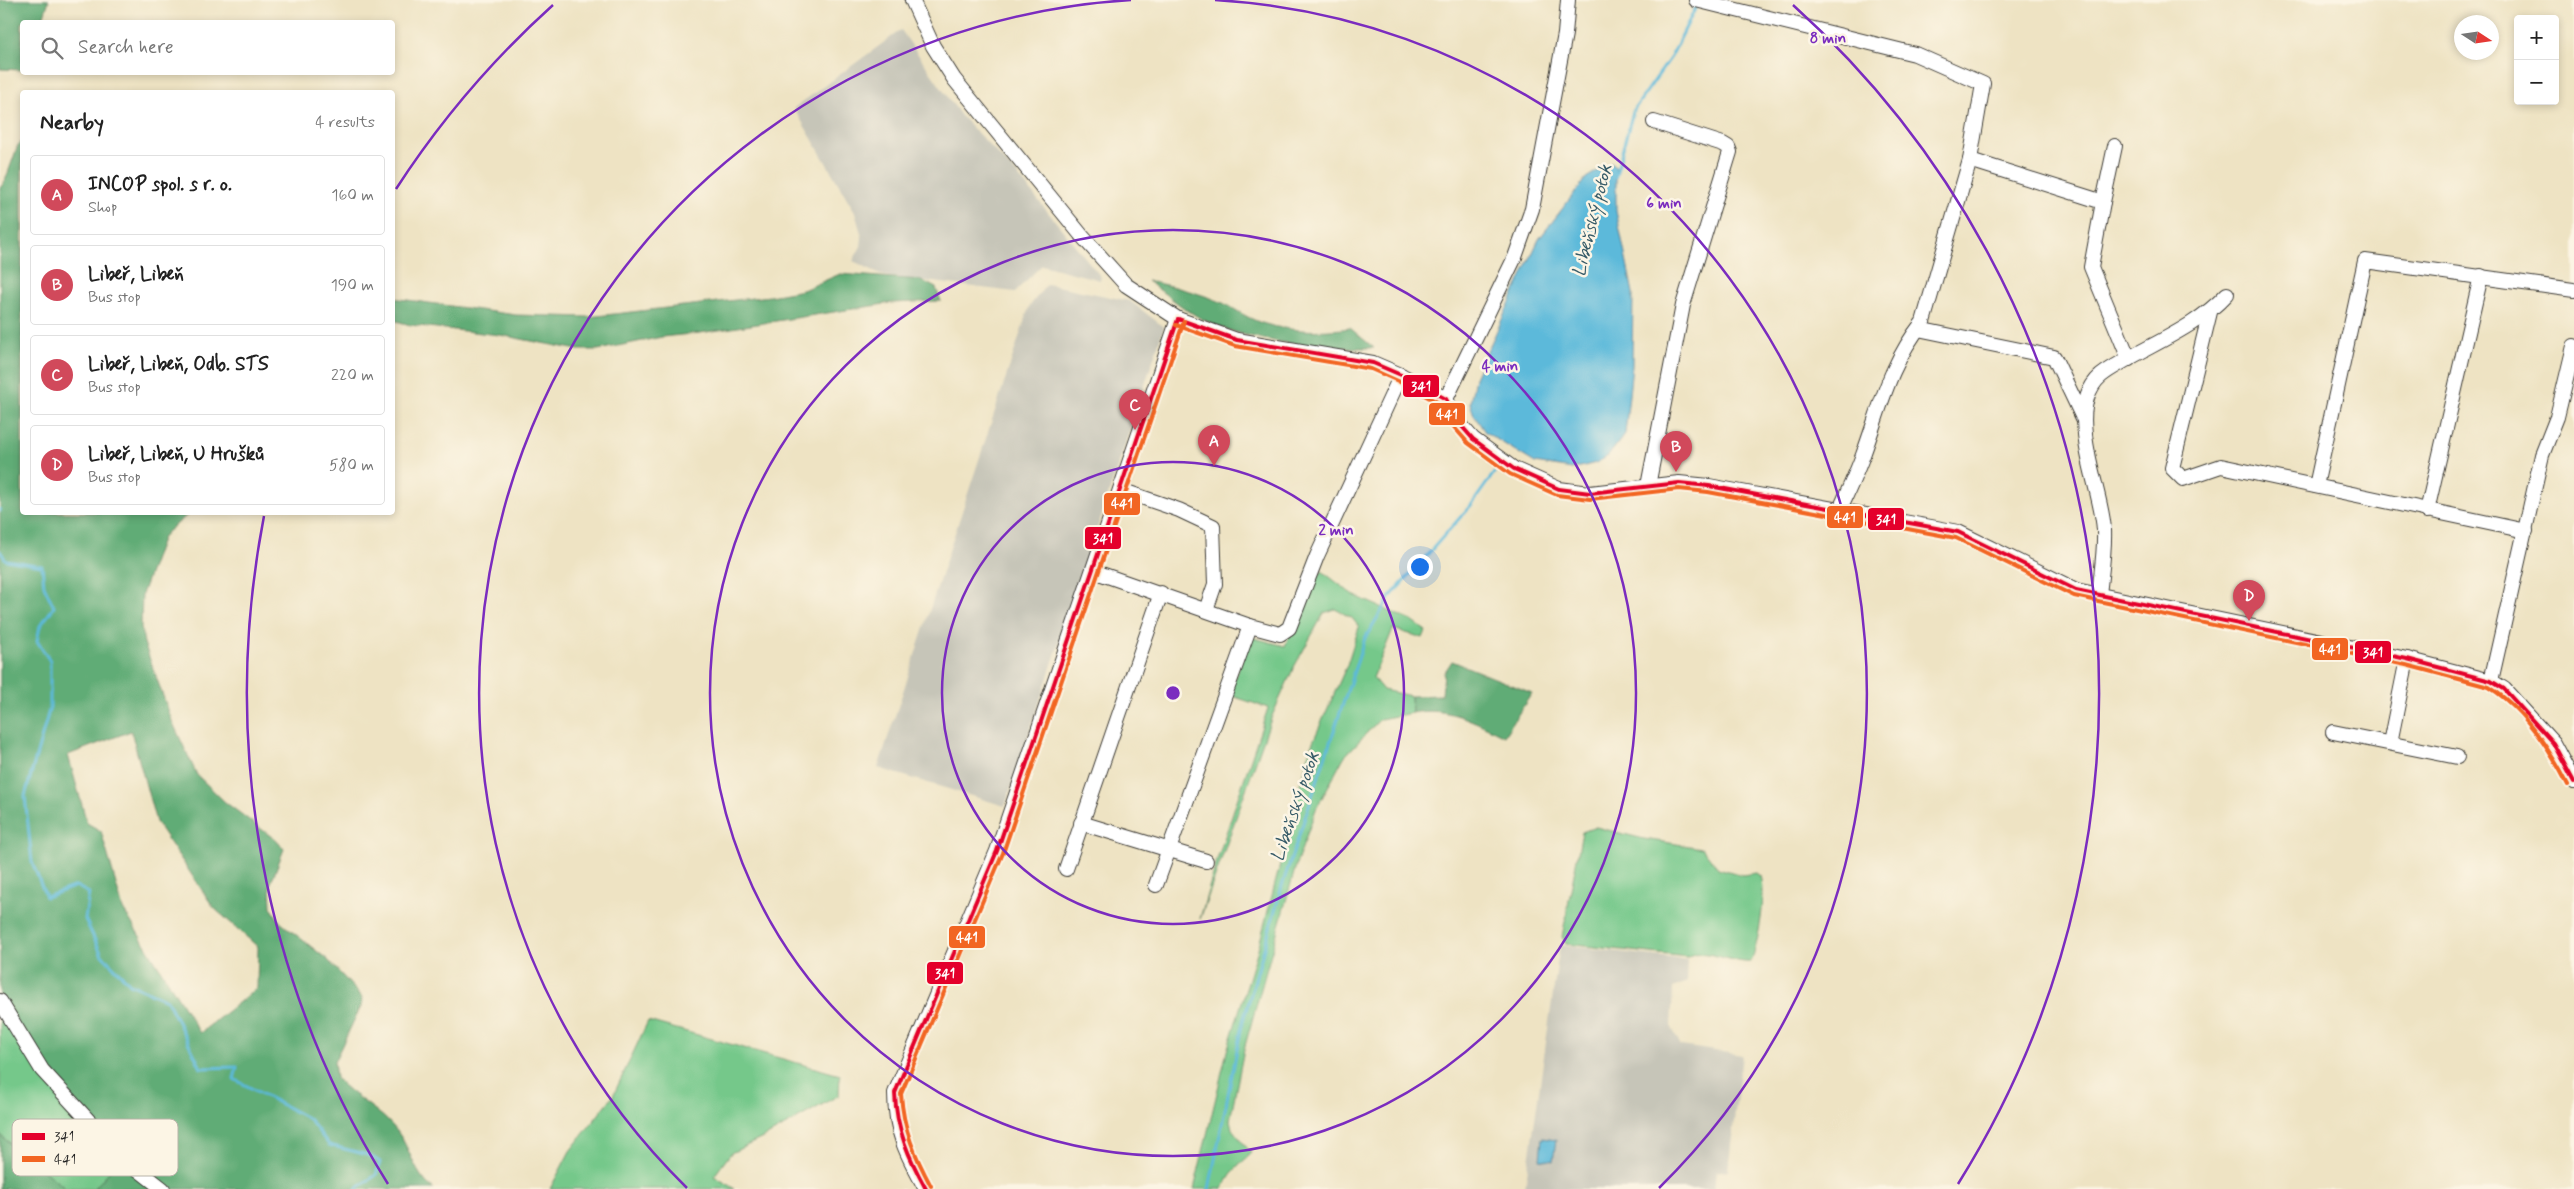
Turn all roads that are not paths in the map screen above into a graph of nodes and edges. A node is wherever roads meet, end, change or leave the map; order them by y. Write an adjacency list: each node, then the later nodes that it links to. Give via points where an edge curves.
1 (912, 0): 12 (street, via 933,46 954,79 1082,236 1126,285)
2 (1568, 0): 17 (street, via 1563,44 1532,209 1515,257)
3 (1696, 0): 6 (street, via 1915,54 1983,84)
4 (1654, 122): 19 (street, via 1723,144 1730,152 1683,305)
5 (2115, 146): 7 (street)
6 (1970, 160): 7 (street); 13 (street, via 1923,322)
7 (2103, 202): 15 (street, via 2091,267)
8 (2481, 276): 9 (street); 20 (street, via 2365,261); 23 (street)
9 (2574, 290)
10 (2227, 294): 11 (street)
11 (2210, 312): 15 (street); 20 (street, via 2172,468 2183,480 2221,466)
12 (1178, 319): 16 (street, via 1237,340 1373,363); 21 (street)
13 (1918, 329): 18 (street, via 2054,357); 22 (street, via 1889,376 1862,457)
14 (2574, 346): 24 (street, via 2557,417 2542,455)
15 (2129, 359): 18 (street, via 2104,373 2090,389 2085,401)
16 (1401, 375): 17 (street); 29 (street, via 1317,556 1289,628 1280,634)
17 (1446, 399): 19 (street, via 1458,422 1473,439 1514,469 1559,489 1590,493)
18 (2085, 422): 27 (street, via 2104,530)
19 (1648, 486): 22 (street, via 1679,483 1709,486)
20 (2316, 486): 23 (street)
21 (1121, 490): 25 (street); 28 (street, via 1179,510 1213,526 1215,584)
22 (1840, 509): 27 (street, via 1958,532 2057,582)
23 (2427, 511): 24 (street)
24 (2526, 531): 31 (street)
25 (1093, 571): 26 (street); 45 (street, via 996,851 895,1093 895,1117 902,1143)
26 (1160, 593): 28 (street); 36 (street)
27 (2099, 595): 30 (street)
28 (1206, 610): 29 (street)
29 (1250, 626): 37 (street)
30 (2406, 660): 31 (street); 33 (street)
31 (2491, 680): 35 (street, via 2504,689 2553,743)
32 (2333, 732): 33 (street)
33 (2390, 743): 34 (street)
34 (2457, 757)
35 (2574, 782)
36 (1081, 823): 37 (street); 39 (street)
37 (1169, 849): 38 (street); 40 (street)
38 (1206, 861)
39 (1066, 869)
40 (1156, 885)
41 (0, 1001): 42 (street, via 42,1070)
42 (87, 1119)
43 (146, 1176): 44 (street)
44 (163, 1189)
45 (926, 1189)

